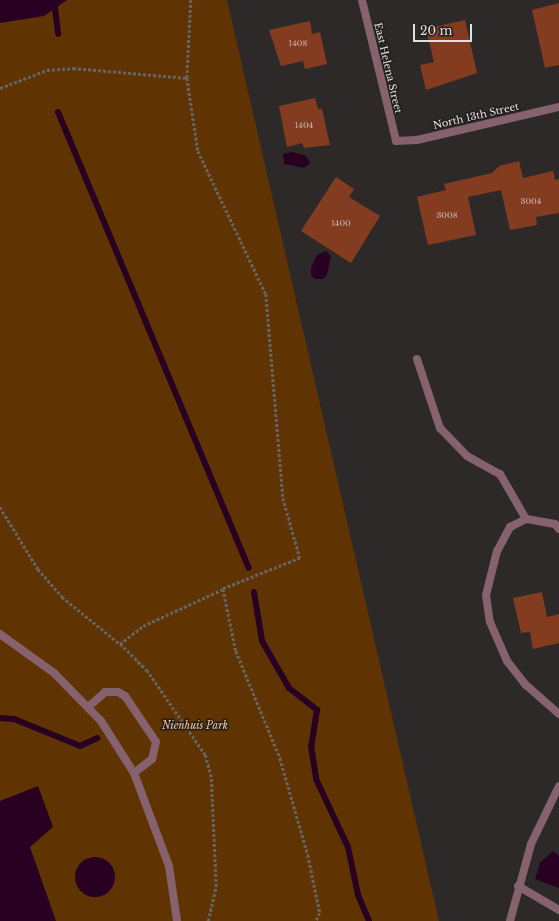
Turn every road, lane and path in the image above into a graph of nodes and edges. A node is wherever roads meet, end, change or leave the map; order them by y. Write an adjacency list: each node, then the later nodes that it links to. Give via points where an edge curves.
1 (190, 0): 3 (path)
2 (362, 0): 6 (street, East Helena Street)
3 (187, 78): 4 (path, via 73,68 47,70); 11 (path, via 198,151 219,203 266,294 283,498 300,558)
4 (0, 88)
5 (559, 107): 6 (street, North 13th Street, via 416,140)
6 (396, 141)
7 (417, 359): 9 (street, via 440,428 467,456 500,474)
8 (0, 507): 13 (path, via 38,570 62,597)
9 (526, 519): 10 (street, via 555,524); 15 (street, via 510,528 497,551 486,595 490,622 507,661 526,685)
10 (559, 528)
11 (223, 589): 13 (path, via 143,626); 22 (path, via 236,651 280,758 308,855 320,913)
12 (0, 634): 14 (street, via 54,673)
13 (120, 644): 21 (path, via 147,671 205,755 211,777 216,886)
14 (88, 707): 16 (street, via 101,721); 16 (street, via 106,692 118,692 125,696 156,742 152,759)
15 (559, 714)
16 (134, 773): 20 (street, via 169,866)
17 (559, 786): 18 (street, via 531,844)
18 (518, 886): 19 (street); 23 (street)
19 (559, 910)
20 (177, 921)
21 (208, 921)
22 (316, 921)
23 (510, 921)

